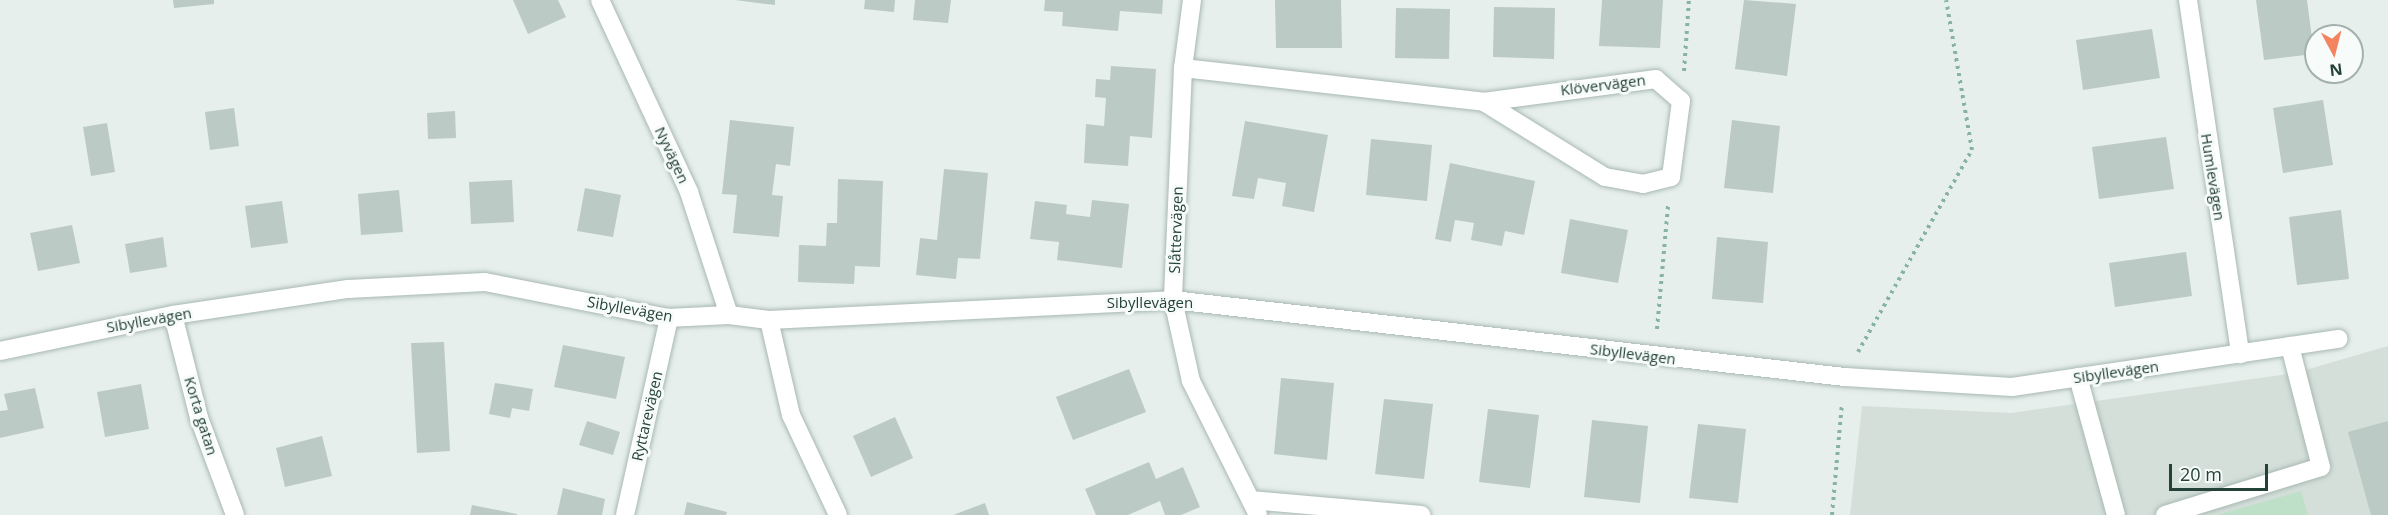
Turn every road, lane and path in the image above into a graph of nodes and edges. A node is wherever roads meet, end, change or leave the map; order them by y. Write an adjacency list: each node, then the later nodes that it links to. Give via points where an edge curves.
1 (600, 0): 12 (street, Nyvägen, via 689,192)
2 (1192, 0): 6 (street, Slåttervägen)
3 (1689, 0): 7 (path)
4 (1946, 0): 20 (path, via 1971,150)
5 (2188, 0): 18 (street, Humlevägen)
6 (1183, 68): 8 (street, Klövervägen); 10 (street, Slåttervägen)
7 (1681, 101): 8 (street, Klövervägen, via 1656,79); 9 (street)
8 (1484, 102): 9 (street, Klövervägen, via 1605,177 1643,184)
9 (1671, 177): 19 (path)
10 (1173, 300): 14 (street, Sibyllevägen); 19 (street, Sibyllevägen); 22 (street, Slåttervägen, via 1191,381)
11 (173, 315): 13 (street, Sibyllevägen, via 348,289 485,282); 17 (street, Sibyllevägen); 23 (street, Korta gatan, via 199,418)
12 (729, 315): 13 (street, Sibyllevägen); 14 (street, Sibyllevägen)
13 (669, 318): 24 (street, Ryttarevägen)
14 (769, 320): 25 (street, via 791,415)
15 (2338, 339): 16 (street, Sibyllevägen)
16 (2289, 346): 18 (street, Sibyllevägen); 29 (street, via 2321,467)
17 (0, 351)
18 (2240, 354): 21 (street, Sibyllevägen)
19 (1654, 356): 20 (street, Sibyllevägen)
20 (1845, 377): 21 (street, Sibyllevägen, via 2012,387); 27 (path)
21 (2078, 377): 28 (street)
22 (1255, 507): 26 (street)
23 (235, 515)
24 (625, 515)
25 (838, 515)
26 (1421, 515)
27 (1832, 515)
28 (2116, 515)
29 (2165, 515)

